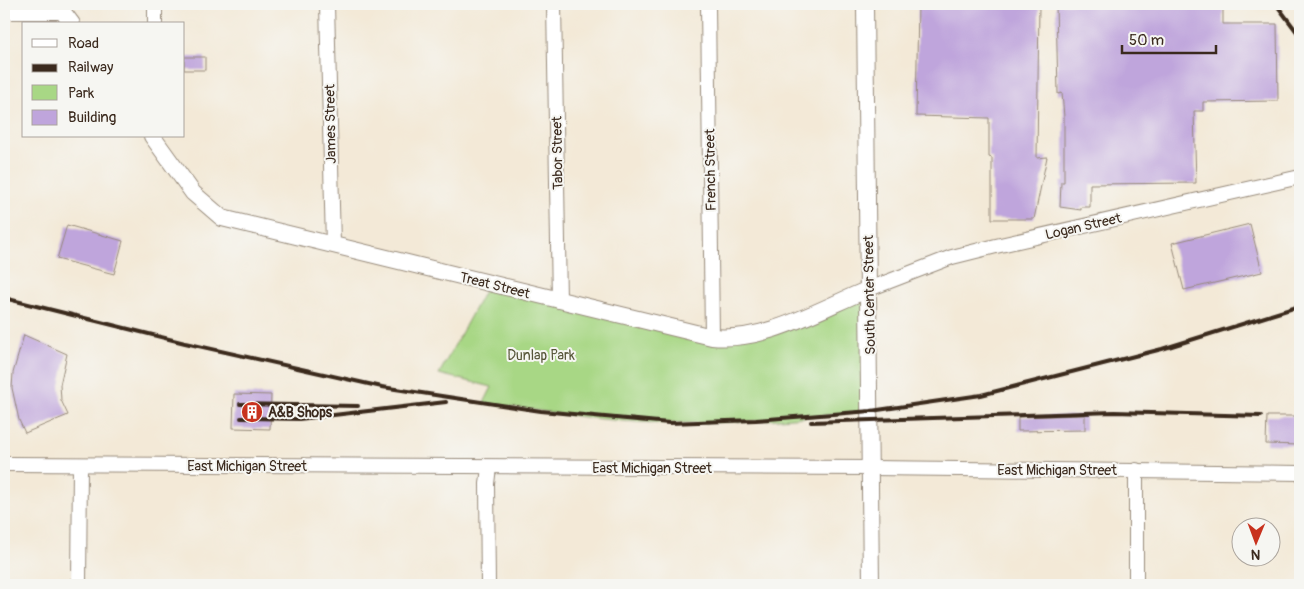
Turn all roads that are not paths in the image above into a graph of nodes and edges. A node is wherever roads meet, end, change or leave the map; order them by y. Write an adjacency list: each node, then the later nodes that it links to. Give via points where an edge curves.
1 (155, 4): 8 (street)
2 (327, 4): 11 (street, James Street)
3 (554, 4): 13 (street, Tabor Street)
4 (708, 4): 14 (street, French Street)
5 (865, 4): 12 (street, South Center Street)
6 (4, 12): 7 (street)
7 (64, 13)
8 (155, 22)
9 (154, 138): 11 (street, Treat Street, via 193,193 222,218)
10 (1300, 177): 12 (street, Logan Street, via 952,257)
11 (332, 244): 13 (street, Treat Street)
12 (869, 289): 14 (street, Treat Street, via 778,327 745,336); 18 (street, South Center Street)
13 (559, 301): 14 (street, Treat Street)
14 (712, 337)
15 (4, 464): 16 (street, East Michigan Street)
16 (80, 465): 17 (street, East Michigan Street); 21 (street)
17 (489, 467): 18 (street, East Michigan Street); 22 (street)
18 (872, 468): 19 (street, East Michigan Street); 23 (street, South Center Street)
19 (1136, 470): 20 (street, East Michigan Street); 24 (street)
20 (1300, 473)
21 (79, 585)
22 (488, 585)
23 (872, 585)
24 (1136, 585)

